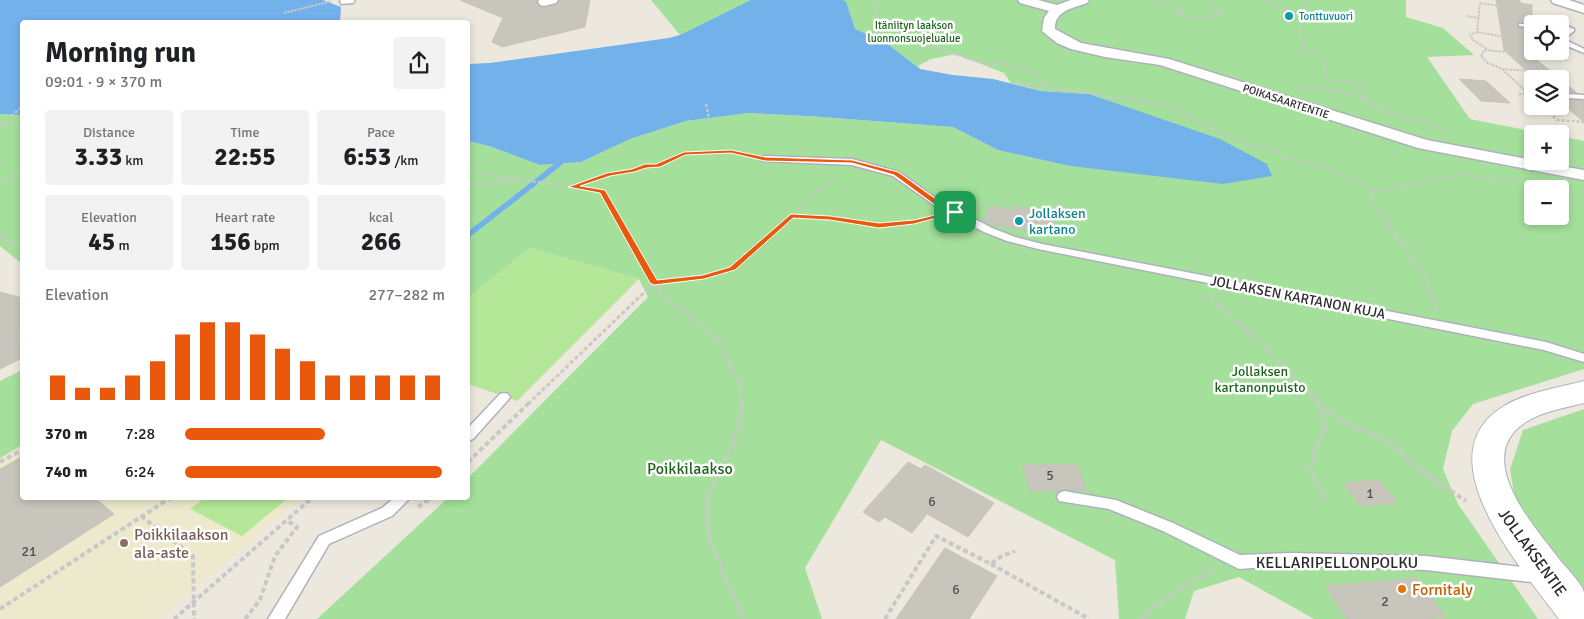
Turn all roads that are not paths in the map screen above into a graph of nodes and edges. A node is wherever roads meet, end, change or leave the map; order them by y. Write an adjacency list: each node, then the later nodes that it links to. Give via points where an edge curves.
1 (1024, 0): 5 (street)
2 (1083, 0): 5 (street)
3 (1558, 0): 4 (street)
4 (1582, 8)
5 (1057, 9): 13 (street, POIKASAARTENTIE, via 1049,20 1050,31 1073,46 1149,58 1402,138)
6 (1521, 25): 7 (lane)
7 (1524, 25)
8 (1569, 45): 9 (lane)
9 (1584, 51)
10 (1571, 96): 11 (lane)
11 (1584, 97)
12 (765, 159): 14 (lane, JOLLAKSEN KARTANON KUJA, via 852,162 896,174 937,203 1011,239 1546,346)
13 (1584, 175)
14 (1584, 358)
15 (1584, 392): 20 (street, JOLLAKSENTIE, via 1510,417 1492,439 1489,452 1488,466 1496,498)
16 (504, 397): 17 (lane)
17 (470, 434)
18 (1064, 497): 20 (lane, KELLARIPELLONPOLKU, via 1111,504 1239,562 1290,559 1426,563)
19 (401, 500): 21 (lane, via 387,512 324,540)
20 (1549, 576): 22 (street, JOLLAKSENTIE)
21 (276, 619)
22 (1582, 619)

